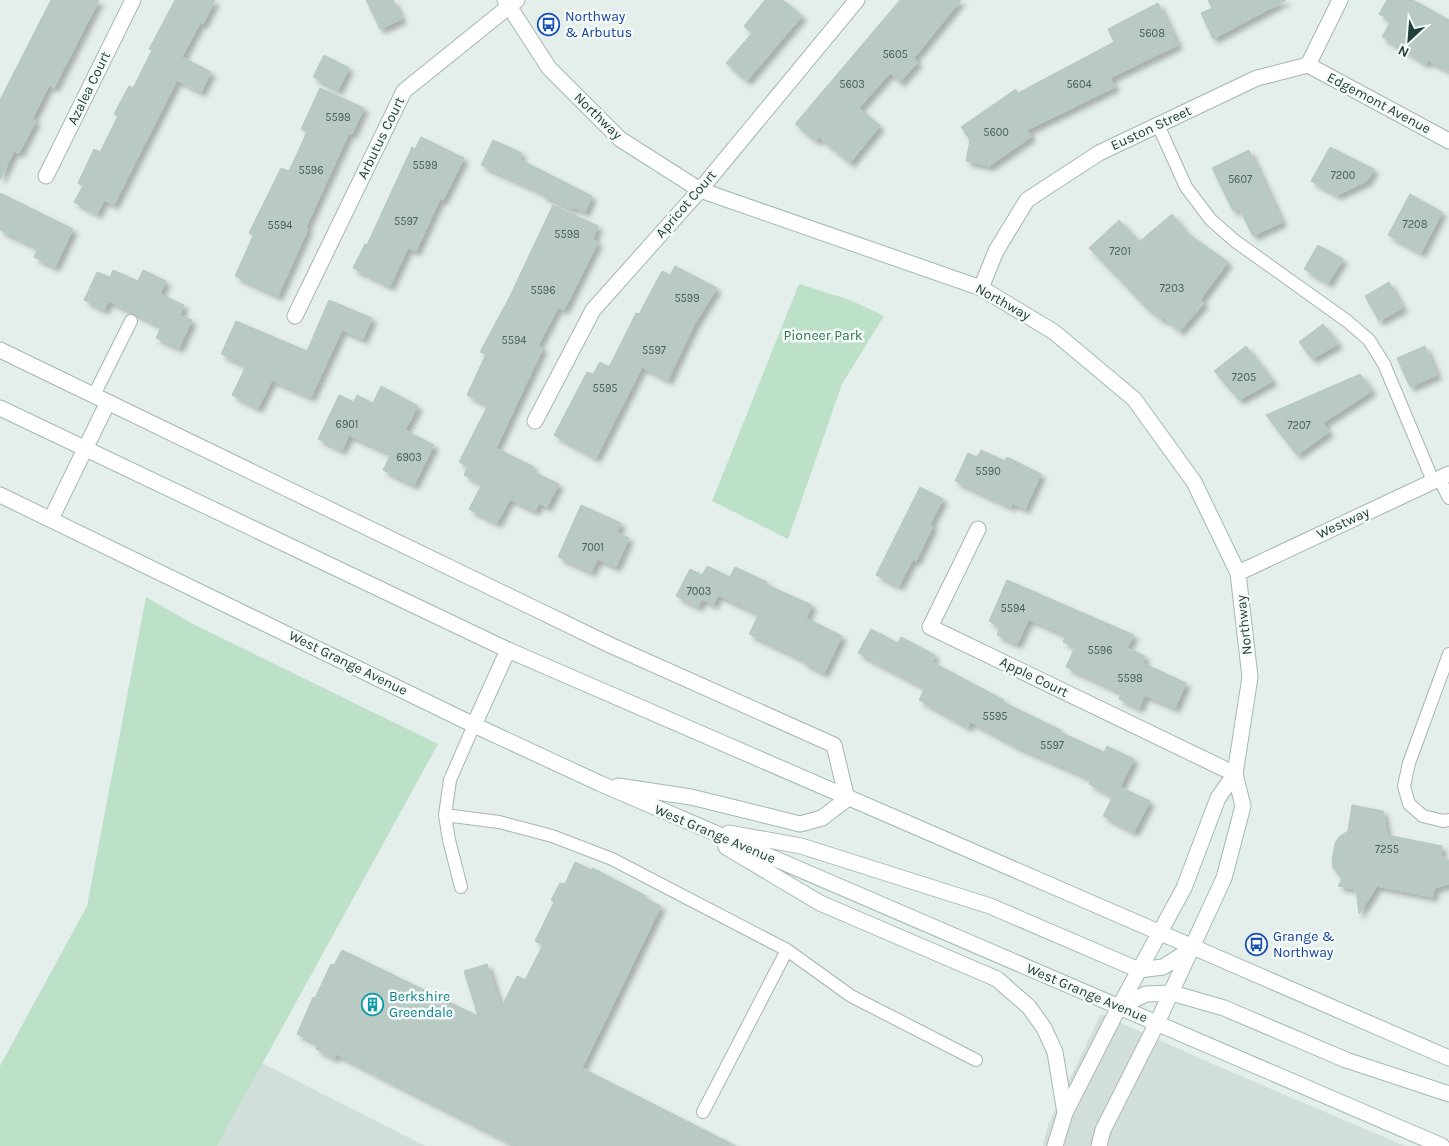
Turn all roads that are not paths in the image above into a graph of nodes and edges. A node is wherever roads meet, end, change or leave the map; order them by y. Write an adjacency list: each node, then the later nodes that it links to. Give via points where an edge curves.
1 (132, 0): 8 (street, Azalea Court)
2 (857, 0): 9 (street, Apricot Court)
3 (1340, 0): 5 (street)
4 (510, 3): 9 (street, Northway, via 549,68 620,139); 11 (street, Arbutus Court, via 404,91)
5 (1308, 65): 6 (street, Euston Street, via 1256,78); 7 (street, Edgemont Avenue)
6 (1158, 125): 10 (street, Euston Street, via 1099,153 1027,200 996,251); 18 (lane, via 1186,187 1212,220 1235,241 1326,305 1369,340)
7 (1449, 142)
8 (46, 176)
9 (700, 190): 10 (street, Northway); 16 (street, Apricot Court, via 593,310)
10 (981, 288): 23 (street, Northway, via 1054,332 1134,399 1194,482)
11 (295, 316)
12 (131, 321): 14 (lane)
13 (0, 350): 14 (street)
14 (101, 399): 17 (street); 29 (street, via 610,645 834,745)
15 (0, 408): 17 (street)
16 (535, 421)
17 (85, 449): 21 (street); 24 (street)
18 (1441, 477): 20 (lane); 23 (street, Westway)
19 (0, 495): 21 (street, West Grange Avenue)
20 (1449, 498)
21 (51, 519): 26 (street, West Grange Avenue)
22 (978, 529): 27 (street, Apple Court, via 930,626)
23 (1238, 573): 27 (street, Northway, via 1250,677)
24 (508, 650): 26 (street); 29 (street)
25 (1449, 654): 32 (lane, via 1409,762 1404,786 1410,804 1424,816)
26 (474, 725): 28 (street, West Grange Avenue); 30 (lane, via 450,780)
27 (1235, 774): 35 (street, Northway, via 1218,798 1184,888); 36 (street, Northway, via 1243,806 1224,878)
28 (599, 783): 29 (street, via 691,797 800,824 822,818); 31 (street, West Grange Avenue)
29 (847, 799): 35 (street)
30 (445, 815): 34 (lane, via 448,840); 37 (lane, via 499,822 552,836 612,859)
31 (673, 816): 33 (street, West Grange Avenue); 46 (street, via 820,903 997,979 1029,1007 1044,1028 1055,1052)
32 (1449, 820)
33 (702, 829): 38 (street, via 801,846 990,906); 40 (street, West Grange Avenue)
34 (461, 886)
35 (1160, 934): 36 (street); 38 (street, Northway)
36 (1193, 948): 38 (street, via 1164,967); 39 (street, Northway); 42 (street)
37 (787, 950): 43 (lane, via 851,996); 45 (lane)
38 (1139, 970): 40 (street, Northway)
39 (1172, 993): 40 (street, via 1146,994); 41 (street, Northway); 44 (street, via 1224,1008 1346,1060)
40 (1119, 1007): 41 (street, West Grange Avenue); 46 (street, Northway)
41 (1157, 1023): 48 (street, Northway, via 1103,1130); 49 (street, West Grange Avenue)
42 (1449, 1058)
43 (976, 1060)
44 (1449, 1094)
45 (703, 1112)
46 (1065, 1113): 47 (street, Northway)
47 (1055, 1146)
48 (1099, 1146)
49 (1442, 1146)

